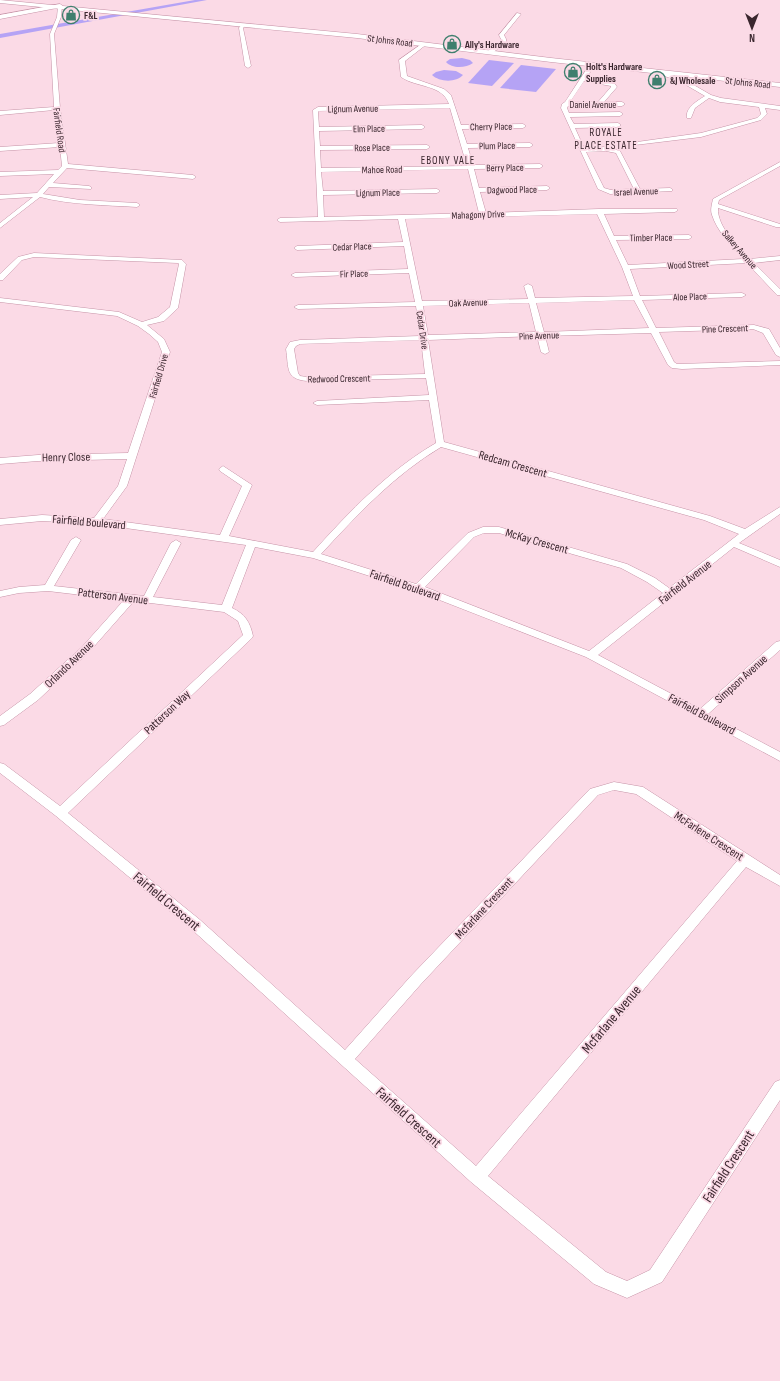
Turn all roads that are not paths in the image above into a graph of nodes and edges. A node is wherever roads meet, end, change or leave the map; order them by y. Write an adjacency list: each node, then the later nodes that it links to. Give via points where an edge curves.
1 (77, 0): 3 (main road)
2 (0, 1): 3 (main road, St Johns Road)
3 (60, 6): 5 (street); 6 (main road, St Johns Road); 20 (street, Fairfield Road, via 59,17 52,34)
4 (519, 14): 8 (street, via 501,35 504,42)
5 (0, 17)
6 (244, 25): 7 (main road, St Johns Road); 10 (street, via 241,28)
7 (425, 44): 8 (main road, St Johns Road); 18 (street, via 402,60 404,77 442,90 449,96)
8 (490, 52): 9 (main road, St Johns Road)
9 (592, 64): 11 (main road, St Johns Road); 12 (street)
10 (248, 66)
11 (658, 72): 13 (main road, St Johns Road); 14 (street, via 683,81)
12 (584, 79): 15 (street); 16 (street, via 613,85)
13 (780, 85)
14 (709, 96): 19 (street); 25 (street, via 692,109)
15 (565, 104): 16 (street, Daniel Avenue); 24 (street)
16 (600, 104): 17 (street, Daniel Avenue)
17 (622, 104)
18 (452, 106): 30 (street); 31 (street, Lignum Avenue, via 318,109 315,112)
19 (762, 106): 21 (street); 32 (street, via 764,114 759,119 701,135)
20 (57, 108): 22 (street); 33 (street, Fairfield Road)
21 (780, 108)
22 (0, 113)
23 (620, 114): 24 (street)
24 (566, 115): 28 (street)
25 (689, 117)
26 (618, 125): 28 (street)
27 (523, 126): 30 (street, Cherry Place)
28 (572, 126): 39 (street)
29 (422, 127): 31 (street, Elm Place)
30 (459, 127): 35 (street)
31 (316, 129): 37 (street, Lignum Avenue)
32 (637, 144)
33 (62, 145): 38 (street); 43 (street, Fairfield Road)
34 (530, 145): 35 (street, Plum Place)
35 (464, 146): 42 (street)
36 (427, 147): 37 (street, Rose Place)
37 (317, 148): 44 (street, Lignum Avenue)
38 (0, 149)
39 (582, 150): 53 (street, via 606,149 618,152); 53 (street, Israel Avenue, via 602,189 610,192)
40 (780, 164): 60 (street, via 716,199)
41 (540, 166): 42 (street, Berry Place)
42 (470, 168): 44 (street, Mahoe Road); 50 (street)
43 (63, 169): 45 (street); 46 (street, via 160,173); 47 (street)
44 (318, 170): 54 (street, Lignum Avenue)
45 (0, 174)
46 (193, 178)
47 (49, 185): 48 (street); 55 (street)
48 (89, 188)
49 (547, 188): 50 (street, Dagwood Place)
50 (476, 190): 63 (street)
51 (670, 190): 53 (street, Israel Avenue)
52 (437, 191): 54 (street, Lignum Place)
53 (638, 191)
54 (320, 193): 65 (street, Lignum Avenue)
55 (38, 195): 56 (street); 57 (street); 59 (street, via 80,202)
56 (0, 197)
57 (33, 201): 58 (street); 67 (street)
58 (0, 202)
59 (137, 205)
60 (714, 205): 68 (street); 74 (street, Salkey Avenue, via 715,216 727,237)
61 (675, 210): 62 (street, Mahagony Drive)
62 (599, 211): 63 (street, Mahagony Drive); 70 (street)
63 (483, 214): 64 (street, Mahagony Drive)
64 (401, 216): 65 (street, Mahagony Drive); 71 (street, Cedar Drive)
65 (321, 219): 66 (street, Mahagony Drive)
66 (280, 220)
67 (0, 226)
68 (778, 226)
69 (689, 237): 70 (street, Timber Place)
70 (613, 238): 75 (street)
71 (407, 244): 72 (street, Cedar Place); 76 (street, Cedar Drive)
72 (297, 248)
73 (780, 258): 74 (street, Wood Street)
74 (750, 261): 75 (street, Wood Street); 80 (street, Salkey Avenue)
75 (626, 267): 82 (street)
76 (413, 271): 77 (street, Fir Place); 85 (street, Cedar Drive)
77 (295, 275)
78 (0, 278): 87 (street, via 20,258 34,255 180,261 183,264 174,308 161,319)
79 (528, 286): 84 (street)
80 (780, 293)
81 (742, 295): 82 (street, Aloe Place)
82 (637, 298): 84 (street, Oak Avenue); 88 (street)
83 (0, 300): 87 (street, Fairfield Drive, via 119,314)
84 (532, 300): 85 (street, Oak Avenue); 89 (street)
85 (419, 304): 86 (street, Oak Avenue); 90 (street, Cedar Drive)
86 (298, 307)
87 (141, 324): 98 (street, Fairfield Drive, via 161,341 166,352)
88 (655, 330): 89 (street, Pine Avenue); 92 (street, Pine Crescent, via 762,328); 93 (street, via 671,363 675,366)
89 (540, 335): 90 (street, Pine Avenue); 91 (street)
90 (424, 338): 94 (street, Cedar Drive); 94 (street, Redwood Crescent, via 300,342 290,348 294,374 298,378)
91 (545, 352)
92 (780, 355)
93 (780, 363)
94 (429, 376): 95 (street, Cedar Drive)
95 (433, 397): 96 (street); 97 (street, Cedar Drive)
96 (317, 403)
97 (440, 444): 104 (street, Redcam Crescent, via 707,518); 110 (street, via 410,463 383,486 348,518)
98 (132, 456): 99 (street, Henry Close, via 38,458); 103 (street, Fairfield Drive, via 122,486)
99 (0, 462)
100 (223, 469): 105 (street, via 247,485)
101 (780, 510): 104 (street, Fairfield Avenue)
102 (0, 522): 103 (street, Fairfield Boulevard, via 42,518)
103 (96, 522): 105 (street, Fairfield Boulevard)
104 (746, 533): 109 (street, Fairfield Avenue)
105 (223, 538): 108 (street, Fairfield Boulevard)
106 (76, 540): 112 (street)
107 (176, 543): 117 (street)
108 (252, 544): 110 (street, Fairfield Boulevard); 118 (street)
109 (734, 544): 111 (street); 114 (street, Fairfield Avenue)
110 (315, 555): 113 (street, Fairfield Boulevard)
111 (780, 564)
112 (48, 588): 115 (street, Patterson Avenue); 116 (street, Patterson Avenue)
113 (418, 588): 114 (street, McKay Crescent, via 471,534 483,530 499,530 624,566); 120 (street, Fairfield Boulevard)
114 (670, 593): 120 (street, Fairfield Avenue)
115 (0, 594)
116 (131, 598): 117 (street, Patterson Avenue); 122 (street, Orlando Avenue, via 86,649 34,697)
117 (147, 600): 118 (street, Patterson Avenue)
118 (226, 609): 126 (street, Patterson Way, via 238,614 246,622 248,636)
119 (779, 647): 121 (street, Simpson Avenue)
120 (590, 655): 121 (street, Fairfield Boulevard)
121 (701, 714): 123 (street, Fairfield Boulevard)
122 (0, 722)
123 (780, 757)
124 (0, 767): 126 (street, Fairfield Crescent)
125 (639, 790): 127 (street, McFarlene Crescent); 129 (street, Mcfarlane Crescent, via 614,786 594,792 416,980)
126 (60, 813): 129 (street, Fairfield Crescent, via 194,923)
127 (746, 860): 128 (street, McFarlene Crescent); 131 (street, Mcfarlane Avenue)
128 (780, 881)
129 (345, 1060): 131 (street, Fairfield Crescent)
130 (780, 1087): 131 (street, Fairfield Crescent, via 656,1276 627,1290 600,1278)
131 (477, 1177)

